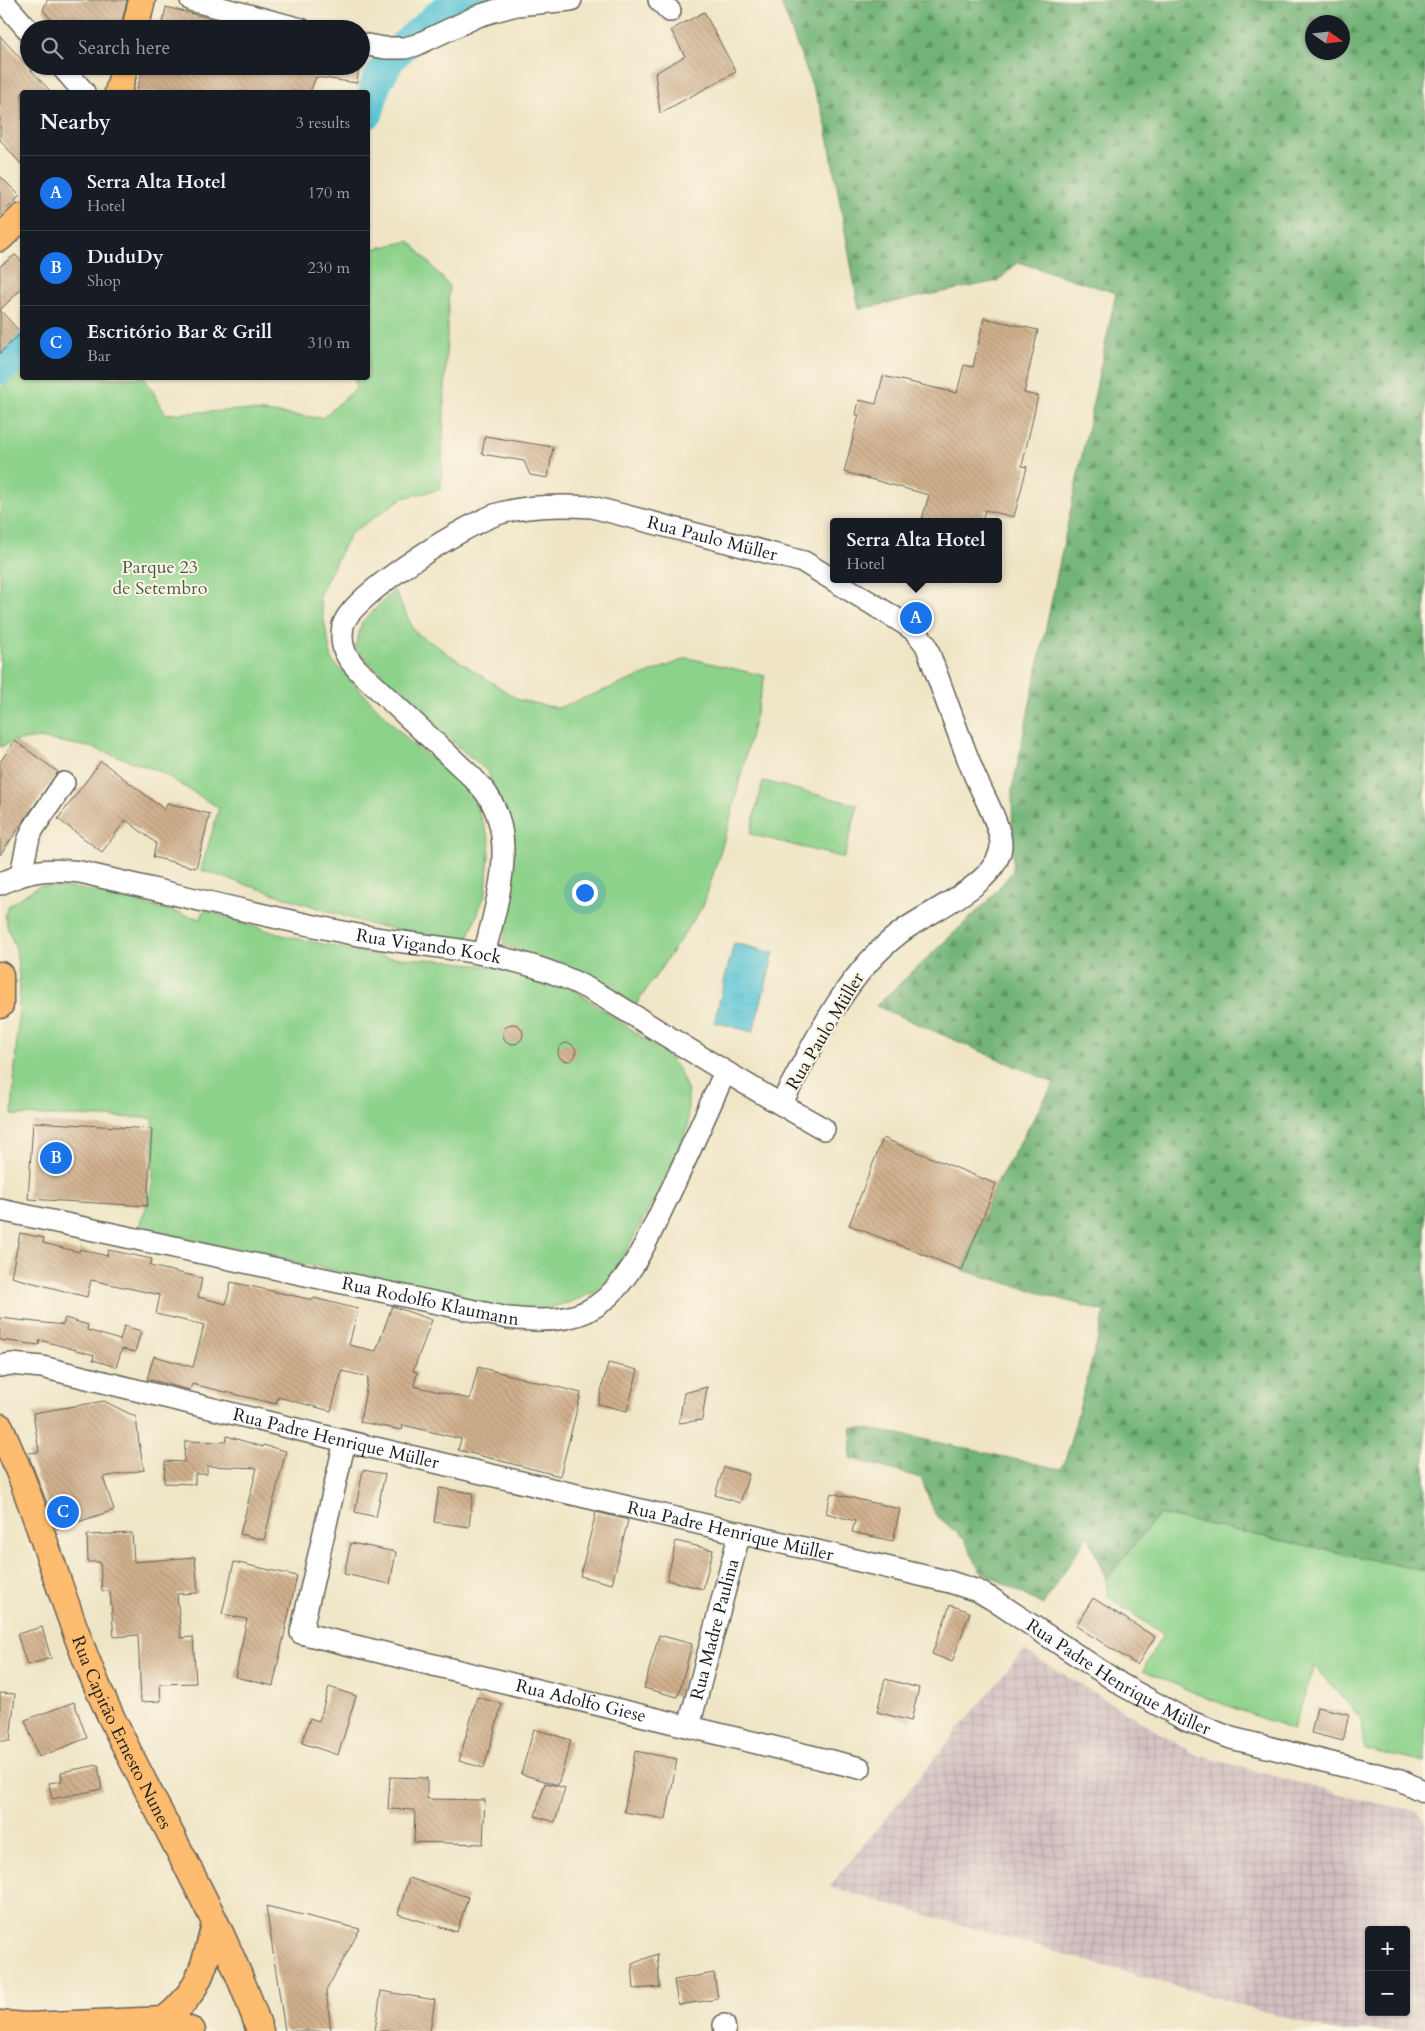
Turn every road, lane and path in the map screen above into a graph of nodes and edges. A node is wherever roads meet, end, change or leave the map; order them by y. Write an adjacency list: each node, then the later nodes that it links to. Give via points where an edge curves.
1 (2, 0): 5 (street)
2 (142, 0): 6 (main road)
3 (191, 0): 7 (street)
4 (571, 0): 8 (street, via 516,5 494,11 416,45 395,48)
5 (20, 20)
6 (137, 20)
7 (267, 20)
8 (370, 45)
9 (69, 75): 11 (street)
10 (123, 75): 12 (main road)
11 (82, 90)
12 (119, 90)
13 (20, 219): 14 (main road)
14 (0, 238)
15 (830, 578): 20 (street, Rua Paulo Müller, via 804,562 592,507 528,508 500,513 448,538 380,585 349,614 343,625 346,657 473,778 488,796 496,813 501,831 502,875)
16 (838, 583): 24 (street, Rua Paulo Müller, via 905,624 926,645 972,770 996,824 1001,847 995,864 983,878 900,932 874,955 834,1009)
17 (64, 783): 18 (street, via 33,829)
18 (21, 874): 19 (street, Rua Vigando Kock); 20 (street, Rua Vigando Kock, via 59,869 80,872 316,927)
19 (0, 884)
20 (484, 954): 23 (street, Rua Vigando Kock, via 516,960 564,977)
21 (0, 975): 22 (main road)
22 (0, 1005)
23 (725, 1072): 24 (street, Rua Vigando Kock); 26 (street, Rua Rodolfo Klaumann, via 630,1269 613,1292 595,1307 556,1319 508,1318)
24 (780, 1104): 25 (street, Rua Vigando Kock)
25 (824, 1129)
26 (0, 1210)
27 (0, 1366): 29 (street, Rua Padre Henrique Müller, via 42,1367)
28 (1, 1432): 34 (main road, Rua Capitão Ernesto Nunes, via 26,1488 106,1706)
29 (345, 1441): 30 (street, Rua Padre Henrique Müller); 31 (street, Rua Adolfo Giese, via 301,1634)
30 (740, 1532): 31 (street, Rua Madre Paulina); 33 (street, Rua Padre Henrique Müller, via 978,1591 1122,1685 1186,1720 1231,1738 1400,1780)
31 (689, 1726): 32 (street, Rua Adolfo Giese)
32 (860, 1768)
33 (1425, 1792)
34 (215, 1924): 35 (main road, via 195,1987 179,2009); 39 (main road, Rua Capitão Ernesto Nunes)
35 (164, 2020): 37 (main road); 38 (main road)
36 (0, 2024): 37 (main road)
37 (20, 2029)
38 (192, 2031)
39 (260, 2031)

